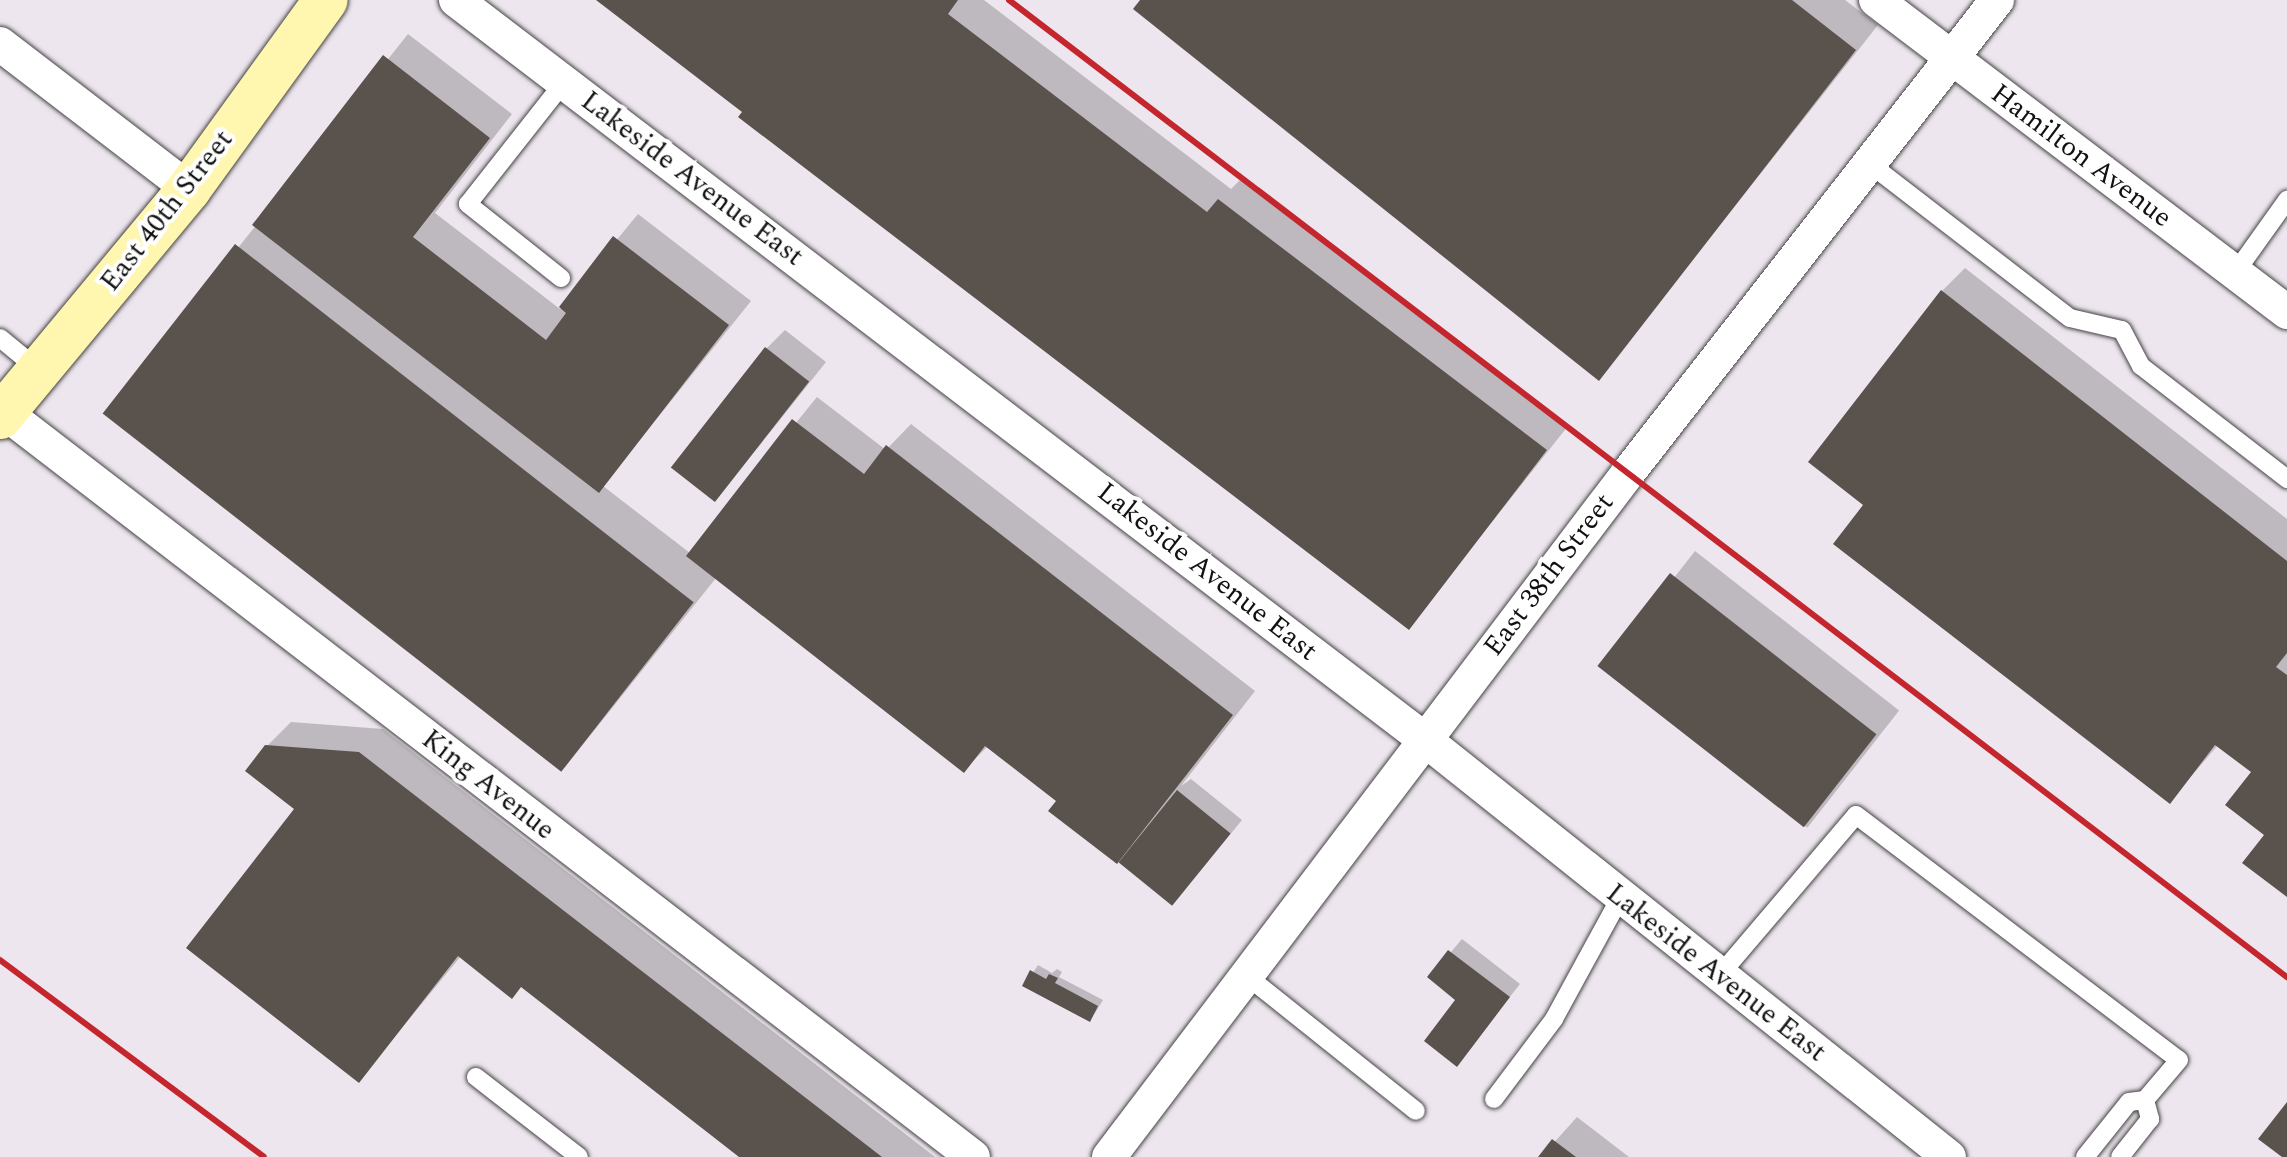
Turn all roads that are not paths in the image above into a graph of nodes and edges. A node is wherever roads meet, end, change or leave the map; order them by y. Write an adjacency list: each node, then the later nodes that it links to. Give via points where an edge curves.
1 (326, 0): 9 (street, East 40th Street)
2 (456, 0): 7 (street, Lakeside Avenue East)
3 (1876, 0): 6 (street, Hamilton Avenue)
4 (1997, 0): 6 (street, East 38th Street)
5 (0, 44): 9 (street)
6 (1952, 59): 8 (street, East 38th Street); 11 (street, Hamilton Avenue)
7 (564, 82): 12 (lane, via 468,204); 18 (street, Lakeside Avenue East)
8 (1870, 164): 17 (lane, via 2070,318 2122,330 2141,366); 18 (street, East 38th Street)
9 (189, 189): 15 (street, East 40th Street)
10 (2287, 200): 11 (lane)
11 (2235, 273): 13 (street, Hamilton Avenue)
12 (561, 278)
13 (2287, 312)
14 (0, 338): 15 (lane)
15 (39, 370): 16 (street, East 40th Street)
16 (2, 414): 27 (street, King Avenue)
17 (2287, 479)
18 (1424, 739): 19 (street, Lakeside Avenue East); 20 (street, East 38th Street)
19 (1620, 898): 21 (street, Lakeside Avenue East); 23 (lane, via 1554,1019)
20 (1247, 976): 25 (lane); 28 (street, East 38th Street)
21 (1719, 976): 24 (lane, via 1856,815 2179,1060); 29 (street, Lakeside Avenue East)
22 (476, 1077): 26 (lane)
23 (1494, 1099)
24 (2145, 1100): 30 (lane, via 2129,1102); 31 (lane, via 2150,1119)
25 (1416, 1111)
26 (579, 1157)
27 (973, 1157)
28 (1109, 1157)
29 (1949, 1157)
30 (2085, 1157)
31 (2120, 1157)

